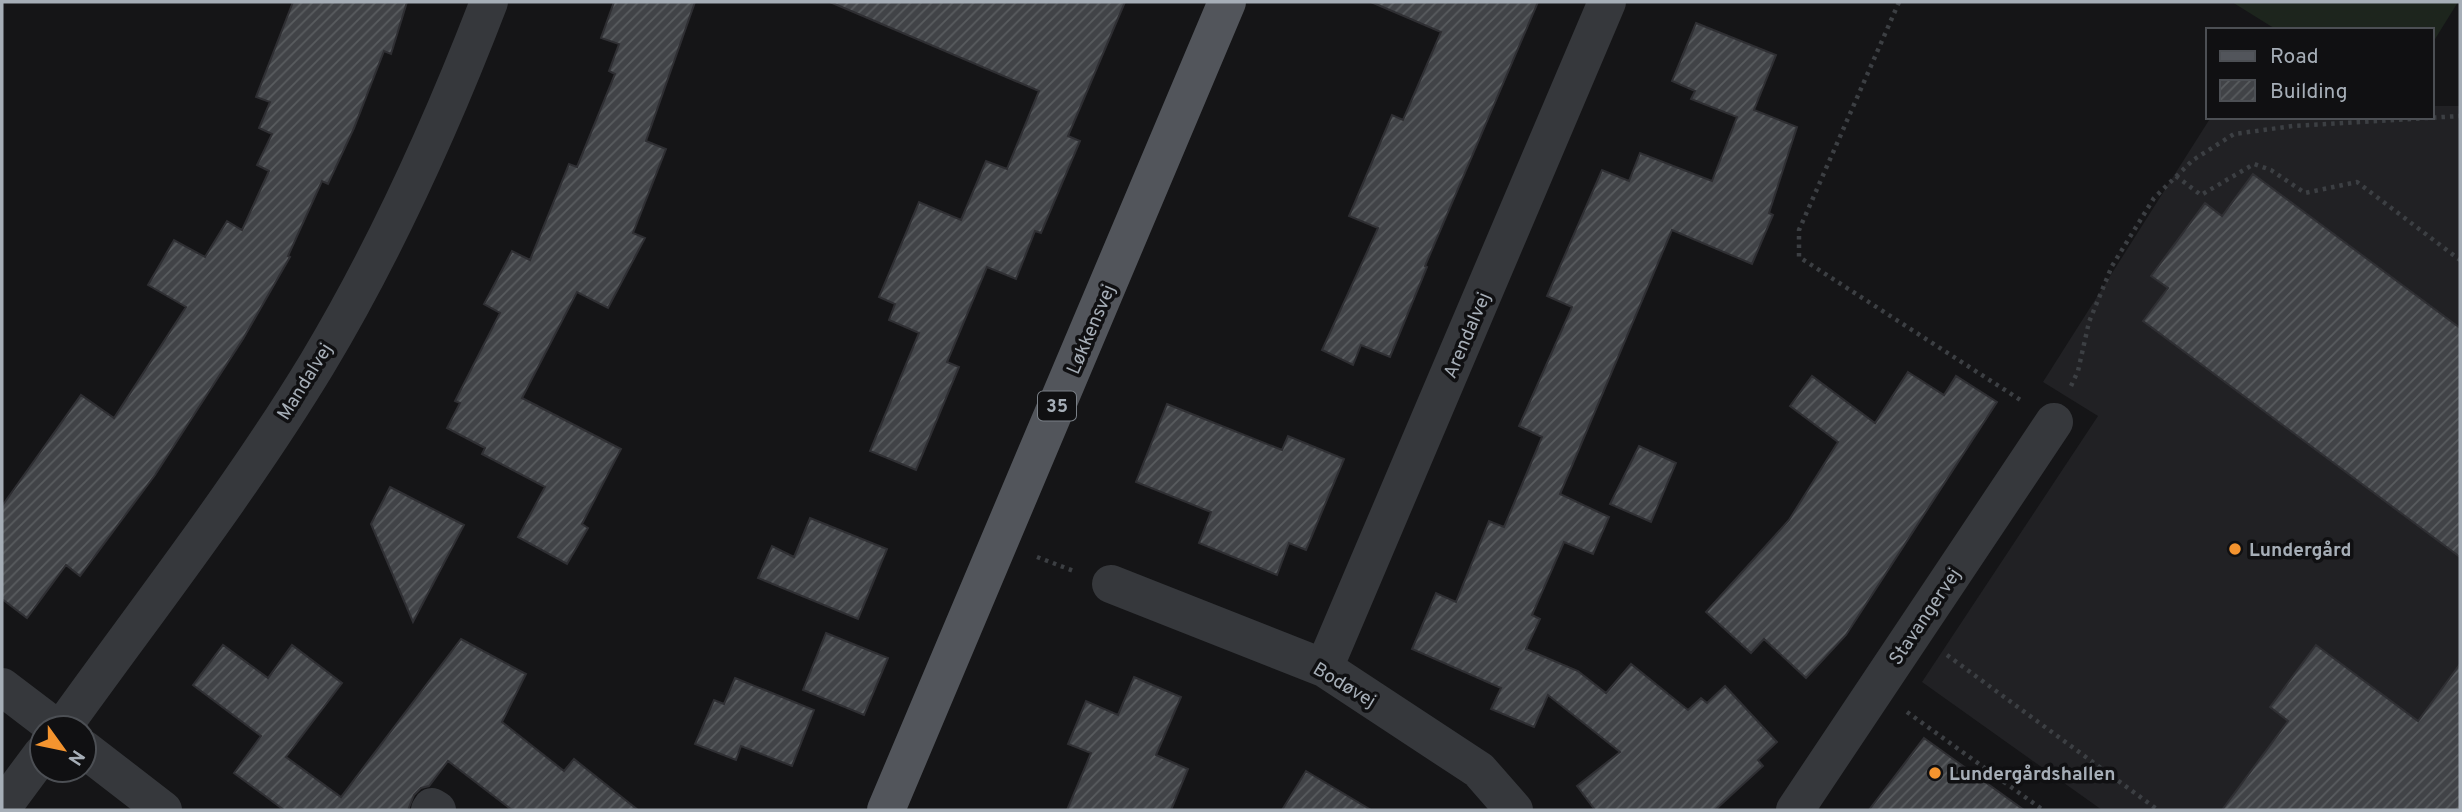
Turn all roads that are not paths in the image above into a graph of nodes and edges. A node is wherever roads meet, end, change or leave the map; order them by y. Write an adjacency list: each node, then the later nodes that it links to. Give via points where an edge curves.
1 (489, 2): 9 (street, Mandalvej, via 453,96 390,233 316,364 234,490)
2 (1227, 2): 16 (main road, Løkkensvej / 35)
3 (1607, 2): 6 (street, Arendalvej)
4 (2054, 422): 18 (street, Stavangervej)
5 (1111, 584): 6 (street, Bodøvej)
6 (1324, 668): 17 (street, Bodøvej, via 1479,771)
7 (2, 687): 8 (street)
8 (38, 714)
9 (72, 714)
10 (98, 760): 13 (street)
11 (28, 773): 12 (street)
12 (2, 808)
13 (163, 810)
14 (430, 810): 15 (street)
15 (437, 810)
16 (886, 810)
17 (1514, 810)
18 (1796, 810)

